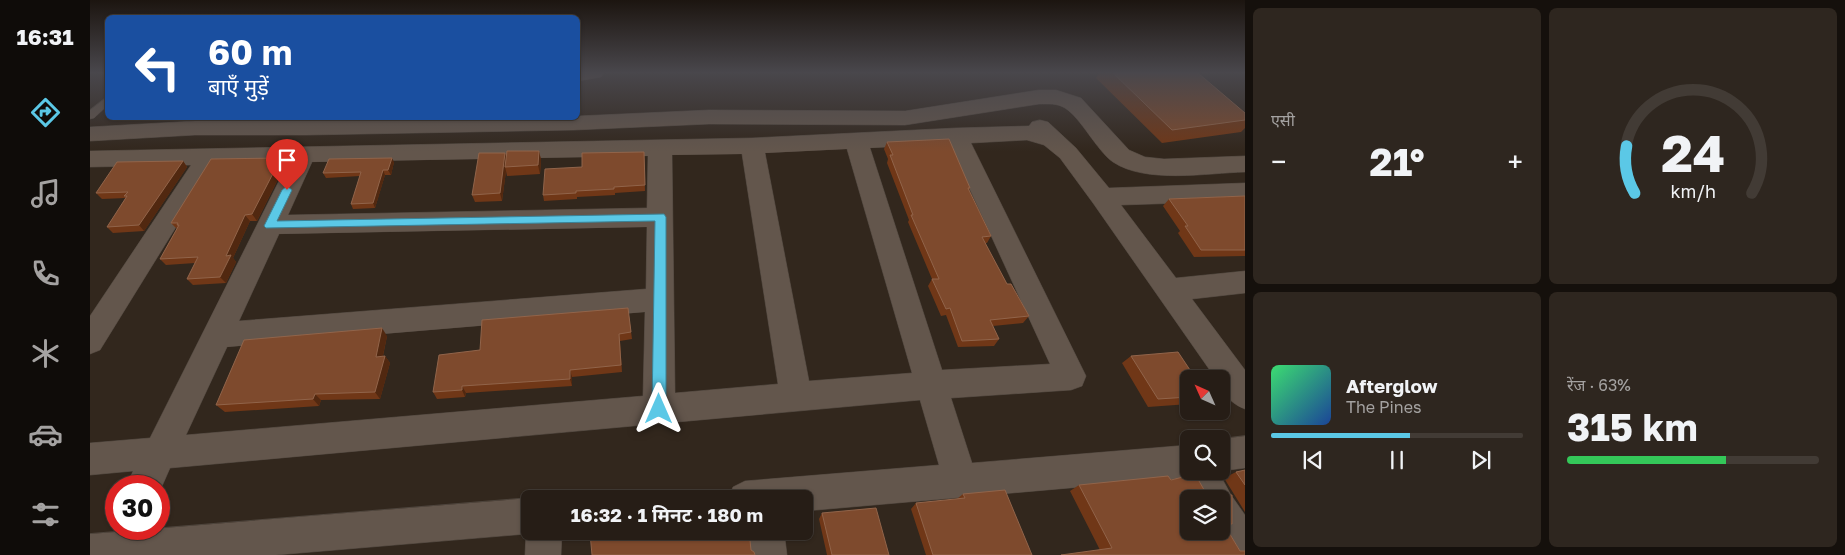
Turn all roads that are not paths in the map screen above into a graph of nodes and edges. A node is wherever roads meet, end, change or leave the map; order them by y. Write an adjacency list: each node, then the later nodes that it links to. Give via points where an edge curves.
1 (1038, 99): 3 (street)
2 (1061, 99): 15 (street, via 1073,103 1122,156 1141,165)
3 (1018, 101): 6 (street, via 905,118 709,117 574,123 195,128); 8 (street)
4 (105, 102): 5 (lane)
5 (90, 116)
6 (90, 134)
7 (956, 135): 8 (street, via 1027,133); 9 (street); 25 (street, via 1071,376)
8 (1052, 140): 17 (street, via 1068,153)
9 (856, 141): 10 (street); 25 (street)
10 (752, 146): 11 (street); 27 (street)
11 (660, 148): 12 (street); 18 (street)
12 (304, 155): 13 (street); 19 (street)
13 (208, 157): 14 (street); 24 (street)
14 (94, 164)
15 (1245, 164)
16 (1245, 192): 17 (street)
17 (1102, 197): 21 (street)
18 (660, 217): 19 (street); 22 (street)
19 (270, 226): 23 (street)
20 (1245, 282): 21 (street)
21 (1170, 290): 26 (street)
22 (660, 299): 23 (street); 28 (street)
23 (217, 335): 30 (street)
24 (90, 341)
25 (931, 385): 27 (street); 35 (street)
26 (1245, 395)
27 (796, 397): 28 (street)
28 (659, 409): 30 (street)
29 (1245, 452): 31 (street)
30 (160, 453): 32 (street); 34 (street)
31 (1230, 454)
32 (90, 459)
33 (1180, 462): 35 (street)
34 (149, 475)
35 (961, 481): 36 (street)
36 (813, 500)
37 (521, 517): 41 (street)
38 (1230, 524): 42 (street)
39 (544, 540): 43 (street)
40 (766, 540): 44 (street)
41 (109, 544)
42 (1245, 548)
43 (543, 555)
44 (769, 555)

